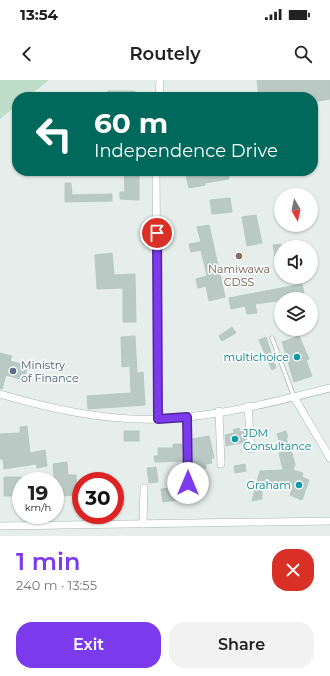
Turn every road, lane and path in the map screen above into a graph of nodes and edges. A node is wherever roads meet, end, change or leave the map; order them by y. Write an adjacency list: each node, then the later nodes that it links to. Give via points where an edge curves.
1 (160, 80): 2 (street)
2 (159, 92)
3 (156, 176): 11 (street)
4 (272, 338): 7 (lane)
5 (330, 388): 7 (street)
6 (0, 394): 11 (street, via 80,414)
7 (294, 397): 8 (street); 13 (street)
8 (248, 406): 9 (street); 12 (street)
9 (220, 411): 10 (street); 14 (street)
10 (187, 417): 11 (street); 15 (street)
11 (158, 419)
12 (250, 449)
13 (330, 458)
14 (221, 464)
15 (188, 483)
16 (144, 488): 18 (street)
17 (330, 521): 18 (street)
18 (143, 524): 19 (street)
19 (0, 526)

